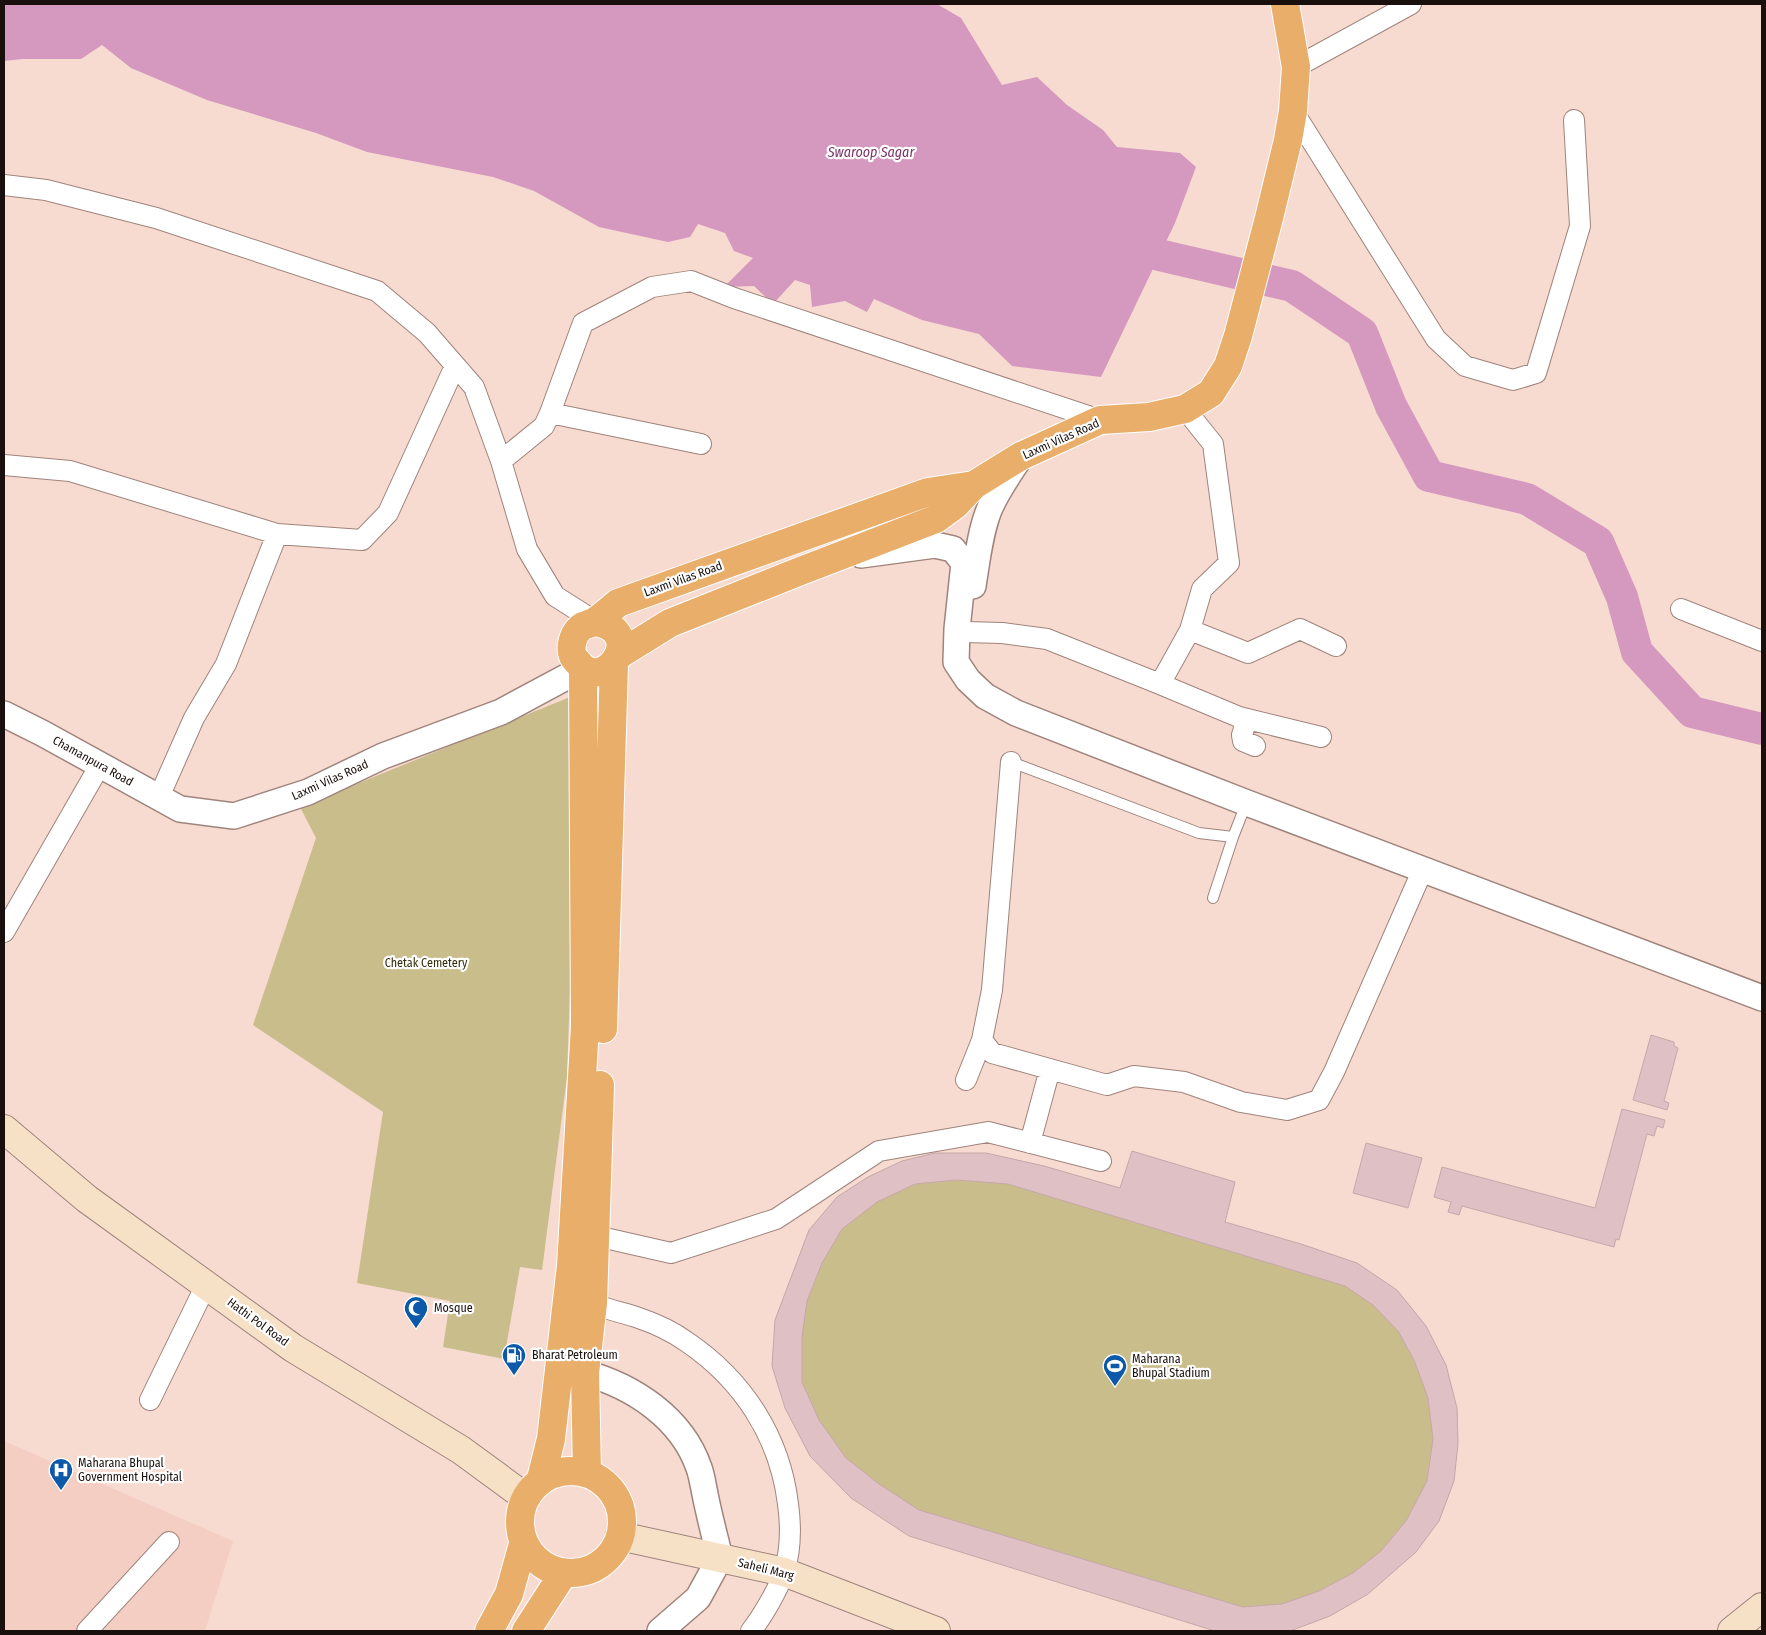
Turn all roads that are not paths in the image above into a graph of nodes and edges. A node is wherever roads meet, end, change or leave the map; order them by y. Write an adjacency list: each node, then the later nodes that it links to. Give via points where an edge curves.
1 (1285, 4): 3 (highway, Laxmi Vilas Road)
2 (1411, 4): 3 (street)
3 (1296, 67): 4 (highway, Laxmi Vilas Road)
4 (1293, 112): 5 (street, via 1436,339 1465,366 1513,380 1536,373 1580,226); 8 (highway, Laxmi Vilas Road, via 1267,227 1228,366 1211,393)
5 (1574, 120)
6 (4, 186): 7 (street, via 46,190 156,218 377,291 427,333)
7 (455, 366): 13 (street, via 474,387); 16 (street, via 388,513 362,540)
8 (1185, 409): 10 (highway, Laxmi Vilas Road, via 1149,417); 20 (street, via 1213,444 1229,564 1202,589)
9 (550, 413): 10 (street, via 583,323 652,287 692,281 734,298); 11 (street); 13 (street, via 544,426)
10 (1100, 420): 12 (highway, Laxmi Vilas Road)
11 (701, 444)
12 (1021, 456): 15 (highway, Laxmi Vilas Road); 21 (street, via 989,511)
13 (501, 461): 19 (street, via 527,549 536,565 555,596)
14 (4, 465): 16 (street, via 70,471)
15 (974, 485): 17 (highway, Laxmi Vilas Road, via 956,505 936,519); 19 (highway, Laxmi Vilas Road, via 928,492 683,579 618,603)
16 (277, 534): 34 (street, via 226,664 194,718)
17 (831, 559): 24 (highway, Laxmi Vilas Road, via 670,623); 26 (street, via 934,545 953,549 964,563 956,662)
18 (1681, 609): 22 (street)
19 (596, 622): 24 (highway, via 607,624 616,631 620,642); 25 (highway, Laxmi Vilas Road, via 581,627 572,640 573,656)
20 (1190, 630): 23 (street, via 1248,653 1300,630); 27 (street)
21 (966, 632): 26 (street, via 964,660); 27 (street, via 1048,639)
22 (1762, 641)
23 (1336, 646)
24 (617, 659): 25 (highway, Laxmi Vilas Road, via 605,670); 48 (highway, via 605,961)
25 (583, 668): 36 (street, Laxmi Vilas Road, via 501,712 383,756 308,792 234,816); 48 (highway)
26 (968, 680): 35 (street, via 985,696 1016,713)
27 (1160, 684): 29 (street)
28 (4, 714): 33 (street, Chamanpura Road)
29 (1247, 719): 30 (street); 31 (street, via 1243,741)
30 (1322, 737)
31 (1255, 746)
32 (1011, 762): 37 (lane, via 1199,833); 42 (street, via 992,990)
33 (100, 765): 34 (street, Chamanpura Road); 40 (street)
34 (159, 797): 36 (street, Chamanpura Road)
35 (1247, 803): 37 (lane); 38 (street)
36 (180, 809)
37 (1233, 837): 39 (lane)
38 (1423, 869): 41 (street); 43 (street, via 1319,1100 1287,1110 1241,1102 1184,1082 1134,1076 1107,1085)
39 (1213, 898)
40 (4, 932)
41 (1762, 998)
42 (982, 1040): 43 (street, via 992,1053); 44 (street)
43 (1050, 1069): 46 (street)
44 (966, 1080)
45 (4, 1130): 49 (main road, Hathi Pol Road, via 87,1200)
46 (1030, 1143): 47 (street); 48 (street, via 988,1132 879,1151 776,1219 671,1252)
47 (1101, 1161)
48 (584, 1233): 50 (highway); 54 (highway, via 571,1266 551,1439)
49 (206, 1286): 52 (street); 54 (main road, Hathi Pol Road, via 293,1348 460,1450)
50 (593, 1303): 51 (highway); 59 (street, via 635,1316 686,1340 708,1357 746,1397 773,1443 787,1492 790,1546)
51 (585, 1373): 53 (highway); 58 (street, via 606,1378 628,1389 673,1424 699,1468)
52 (150, 1400)
53 (587, 1473): 54 (highway, via 563,1471); 55 (highway, via 608,1487 616,1498 622,1523)
54 (533, 1488): 57 (highway, via 519,1512 519,1529)
55 (620, 1536): 58 (main road, Saheli Marg); 60 (highway, via 616,1548 598,1566 575,1574)
56 (169, 1542): 62 (street)
57 (524, 1544): 60 (highway, via 539,1564); 63 (highway, via 509,1594)
58 (720, 1558): 59 (main road, Saheli Marg); 65 (street, via 698,1598)
59 (784, 1572): 66 (street); 67 (main road, Saheli Marg)
60 (563, 1574): 64 (highway)
61 (1762, 1607): 68 (main road)
62 (87, 1631)
63 (489, 1631)
64 (526, 1631)
65 (660, 1631)
66 (752, 1631)
67 (936, 1631)
68 (1732, 1631)

